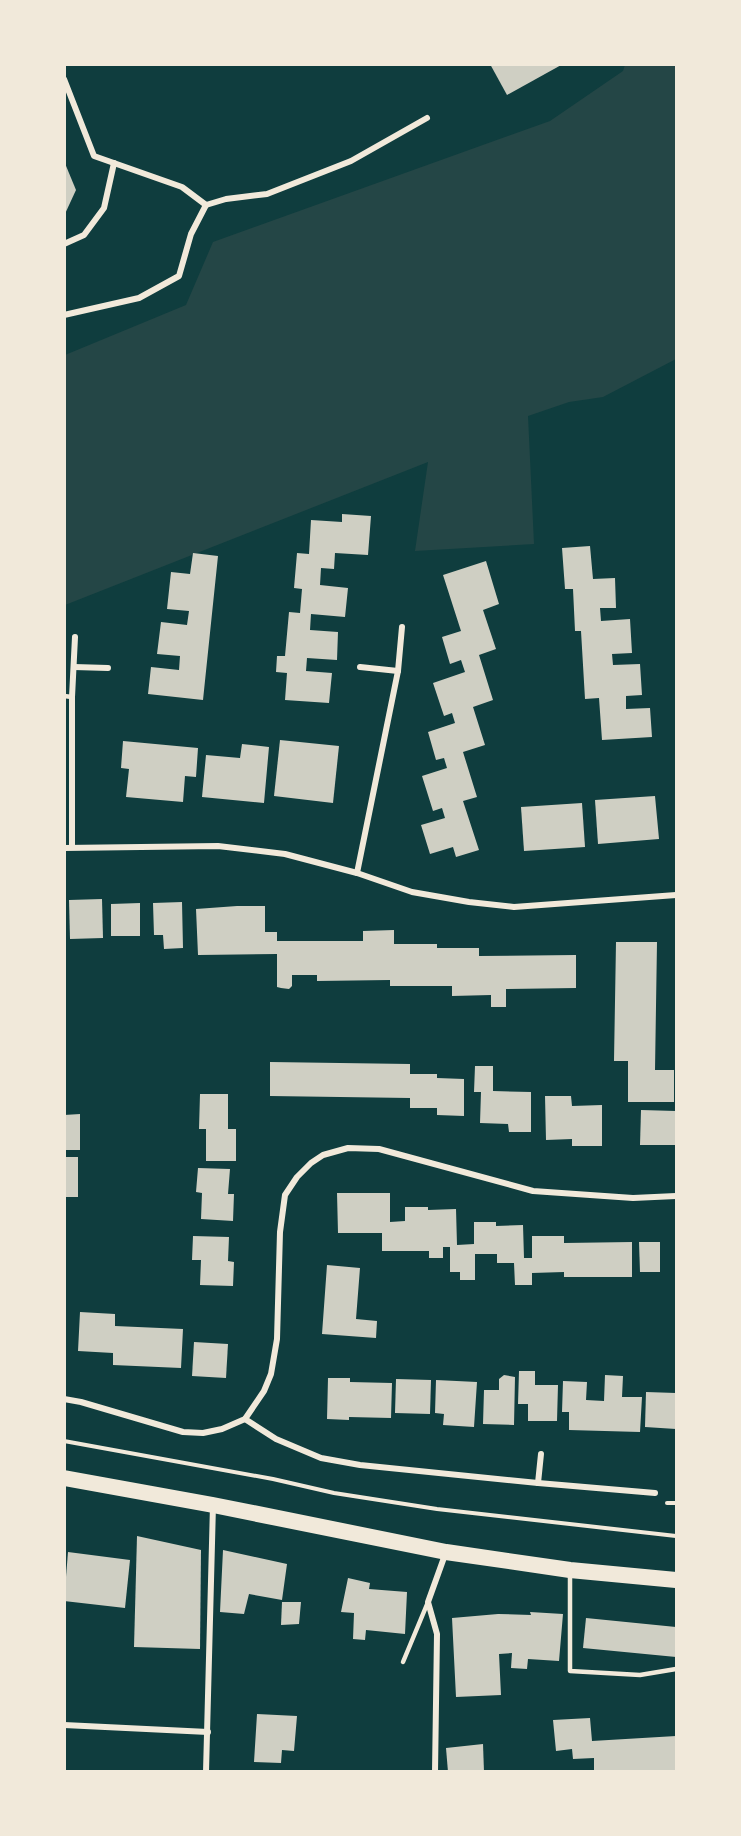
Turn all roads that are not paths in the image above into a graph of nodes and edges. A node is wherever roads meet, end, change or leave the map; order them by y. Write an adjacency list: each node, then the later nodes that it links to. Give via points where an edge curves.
1 (64, 79): 3 (street, via 94,156)
2 (427, 118): 4 (street, via 334,168 267,194)
3 (114, 162): 4 (street, via 182,187); 5 (street, via 104,208 84,235)
4 (206, 205): 6 (street, via 191,234 179,276 139,298)
5 (64, 244)
6 (64, 315)
7 (402, 627): 12 (street)
8 (75, 637): 9 (street)
9 (74, 667): 11 (street); 13 (street)
10 (360, 667): 12 (street)
11 (108, 668)
12 (398, 671): 15 (street)
13 (68, 697): 14 (street)
14 (68, 847): 15 (street, via 218,846 285,855)
15 (357, 873): 16 (street, via 412,892 514,907)
16 (676, 895)
17 (676, 1196): 19 (street, via 633,1198 533,1191 379,1149 348,1148 323,1155 297,1177 285,1195 273,1362 264,1391)
18 (64, 1399): 19 (street, via 183,1432 203,1433)
19 (245, 1419): 22 (street, via 276,1439 321,1458)
20 (541, 1455): 22 (street)
21 (64, 1478): 24 (highway)
22 (538, 1483): 23 (street)
23 (655, 1493)
24 (213, 1505): 25 (highway); 32 (street)
25 (446, 1552): 26 (highway); 28 (street)
26 (570, 1570): 27 (highway); 30 (lane, via 570,1671 640,1675)
27 (676, 1580)
28 (428, 1602): 29 (lane); 34 (street, via 437,1634)
29 (403, 1662)
30 (676, 1669)
31 (64, 1725): 32 (street)
32 (208, 1732): 33 (street)
33 (206, 1772)
34 (435, 1772)

